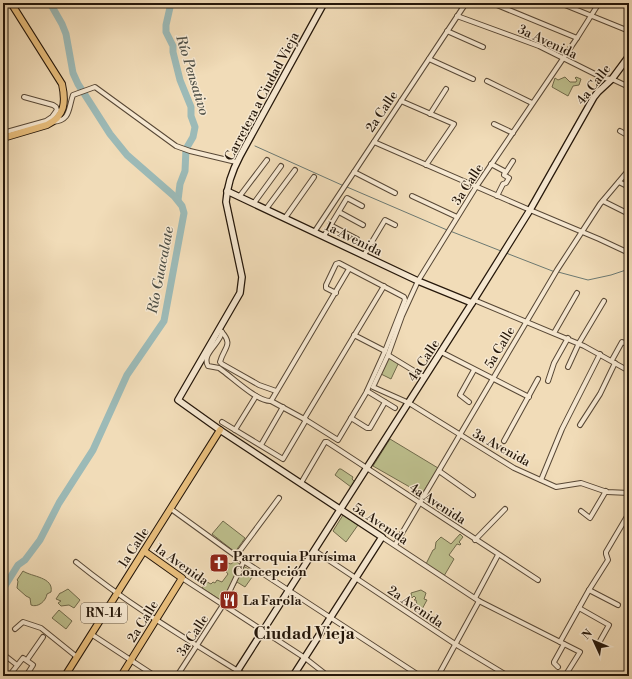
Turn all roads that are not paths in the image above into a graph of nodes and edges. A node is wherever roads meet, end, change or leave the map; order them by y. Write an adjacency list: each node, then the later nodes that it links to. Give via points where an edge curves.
1 (11, 3): 27 (main road, via 62,84 65,103)
2 (324, 3): 38 (main road, Carretera a Ciudad Vieja)
3 (454, 3): 8 (street)
4 (466, 3): 8 (street, 2a Calle)
5 (492, 3): 13 (street)
6 (560, 3): 10 (street)
7 (599, 3): 10 (street, 3a Calle)
8 (463, 7): 9 (street, 2a Calle)
9 (457, 16): 11 (street, 2a Calle); 16 (street, 3a Avenida, via 539,46)
10 (591, 16): 12 (street); 13 (street, 3a Calle)
11 (447, 31): 14 (street); 17 (street, 2a Calle)
12 (629, 31)
13 (577, 38): 16 (street, 3a Calle)
14 (483, 47)
15 (629, 56): 19 (main road, 4a Calle)
16 (563, 58): 19 (street, 3a Avenida, via 603,78); 25 (street, 3a Calle)
17 (429, 59): 18 (street); 24 (street, 2a Calle)
18 (473, 79)
19 (612, 79): 21 (street, 3a Avenida); 60 (main road, 4a Calle, via 594,97)
20 (487, 81): 25 (street)
21 (629, 87)
22 (446, 89): 26 (street)
23 (24, 97): 29 (street, via 53,105 57,110 46,121)
24 (401, 101): 26 (street); 35 (street, 2a Calle)
25 (532, 103): 31 (street, 3a Calle)
26 (430, 114): 40 (street, via 454,124)
27 (53, 122): 29 (main road); 38 (street, via 65,118 73,96 95,86 181,148)
28 (494, 124): 31 (street)
29 (23, 130): 32 (street); 34 (main road)
30 (620, 131): 33 (street)
31 (513, 132): 39 (street, 3a Calle)
32 (3, 133)
33 (629, 134)
34 (3, 138)
35 (374, 142): 40 (street); 44 (street, 2a Calle)
36 (266, 160): 55 (street)
37 (513, 161): 45 (street)
38 (236, 162): 51 (main road, Carretera a Ciudad Vieja)
39 (491, 164): 45 (street); 49 (street, 3a Calle)
40 (426, 165): 49 (street)
41 (281, 166): 57 (street)
42 (629, 167): 46 (street, 5a Calle)
43 (295, 170): 59 (street)
44 (354, 172): 52 (street); 68 (street, 2a Calle)
45 (506, 172): 54 (street, via 504,175 509,178)
46 (628, 173): 48 (street, 5a Calle)
47 (314, 176): 64 (street)
48 (619, 182): 50 (street); 56 (street, 5a Calle)
49 (476, 187): 54 (street); 63 (street, 3a Calle)
50 (629, 187)
51 (227, 190): 55 (main road, 1a Avenida); 82 (main road, Carretera a Ciudad Vieja, via 226,202 242,277 240,293)
52 (395, 193)
53 (412, 196): 63 (street)
54 (496, 196): 60 (street)
55 (239, 197): 57 (main road, 1a Avenida)
56 (603, 201): 62 (street); 69 (street, 5a Calle)
57 (254, 203): 59 (main road, 1a Avenida)
58 (362, 206): 61 (street, via 347,198)
59 (266, 209): 64 (main road, 1a Avenida)
60 (530, 210): 69 (street); 79 (main road, 4a Calle)
61 (339, 212): 65 (street); 66 (street)
62 (629, 214)
63 (457, 217): 75 (street, 3a Calle)
64 (285, 218): 68 (main road, 1a Avenida)
65 (330, 225): 70 (street); 71 (street)
66 (363, 225)
67 (395, 225): 73 (street, via 385,220)
68 (315, 231): 70 (main road, 1a Avenida)
69 (583, 232): 72 (street); 81 (street, 5a Calle)
70 (324, 236): 73 (main road, 1a Avenida)
71 (357, 238)
72 (629, 253)
73 (364, 255): 75 (main road, 1a Avenida)
74 (349, 269): 76 (street); 77 (street); 77 (street, via 339,263 336,264 326,285 326,288)
75 (418, 281): 79 (main road, 1a Avenida); 89 (street, 3a Calle)
76 (384, 286): 84 (street); 89 (street, via 405,300)
77 (336, 292): 101 (street)
78 (577, 293): 83 (street)
79 (473, 301): 81 (street, 1a Avenida); 88 (main road, 4a Calle)
80 (604, 301): 86 (street)
81 (527, 322): 83 (street, 1a Avenida); 97 (street, 5a Calle)
82 (221, 331): 99 (street, via 228,342 220,362); 103 (street, via 220,339 206,359 206,363 223,371); 105 (main road, Carretera a Ciudad Vieja)
83 (554, 333): 85 (street, 1a Avenida)
84 (354, 335): 89 (street); 113 (street)
85 (568, 338): 86 (street, 1a Avenida); 98 (street, via 554,363)
86 (579, 343): 90 (street, 1a Avenida); 92 (street)
87 (629, 345): 91 (street, via 622,342)
88 (441, 352): 93 (street); 95 (main road, 4a Calle)
89 (386, 353): 95 (street); 100 (street, 3a Calle); 102 (street, 3a Calle)
90 (600, 354): 91 (street, 1a Avenida); 123 (street, via 562,428)
91 (613, 362): 94 (street, 1a Avenida); 115 (street, via 600,394)
92 (568, 367)
93 (474, 370): 97 (street); 108 (street, via 460,395)
94 (629, 371)
95 (424, 377): 109 (main road, 4a Calle)
96 (538, 379): 104 (street)
97 (492, 380): 104 (street); 118 (street, 5a Calle)
98 (548, 381)
99 (259, 385): 101 (street); 103 (street)
100 (373, 387): 109 (street, 3a Avenida)
101 (276, 391): 106 (street)
102 (367, 391): 107 (street); 112 (street, 3a Calle)
103 (255, 395): 106 (street); 117 (street)
104 (529, 397): 119 (street)
105 (178, 400): 116 (main road, 5a Avenida)
106 (271, 401): 110 (street)
107 (385, 402): 111 (street); 112 (street, via 370,428)
108 (469, 402)
109 (409, 403): 118 (street, 3a Avenida); 121 (main road, 4a Calle)
110 (283, 407): 113 (street); 120 (street)
111 (395, 408)
112 (351, 418): 113 (street, 3a Calle, via 338,440)
113 (305, 420): 120 (street, via 283,459)
114 (222, 422): 117 (street)
115 (580, 425)
116 (220, 430): 124 (main road, 5a Avenida); 130 (main road, 1a Calle / RN-14)
117 (235, 430): 120 (street)
118 (460, 435): 122 (street, 5a Calle); 123 (street, 3a Avenida, via 514,468)
119 (504, 441)
120 (261, 446)
121 (367, 468): 124 (street, 4a Avenida, via 325,442); 129 (street, 4a Avenida); 131 (main road, 4a Calle)
122 (439, 471): 127 (street); 129 (street, 5a Calle)
123 (541, 480): 125 (street, 3a Avenida, via 556,487 581,483)
124 (301, 483): 131 (main road, 5a Avenida)
125 (606, 491): 126 (street, 3a Avenida); 133 (street, via 590,518)
126 (629, 493)
127 (473, 495)
128 (279, 498): 141 (street)
129 (419, 503): 136 (street, 4a Avenida); 137 (street, 5a Calle)
130 (171, 509): 138 (main road, 1a Calle / RN-14); 141 (street)
131 (341, 509): 135 (main road, 5a Avenida); 139 (main road, 4a Calle)
132 (505, 509): 136 (street)
133 (581, 511)
134 (629, 513): 148 (street, via 606,552 608,560)
135 (382, 537): 137 (street, 5a Avenida); 145 (main road)
136 (475, 540): 140 (street, 4a Avenida)
137 (395, 545): 150 (street, 5a Avenida)
138 (144, 551): 144 (main road, 1a Avenida); 149 (main road, 1a Calle / RN-14)
139 (315, 551): 145 (street, 2a Avenida); 147 (main road, 4a Calle)
140 (498, 555): 146 (street, 4a Avenida); 150 (street)
141 (236, 556): 142 (street)
142 (244, 561): 147 (street); 151 (street, 3a Calle)
143 (76, 562): 149 (street)
144 (182, 578): 151 (street, 1a Avenida); 155 (main road, 2a Calle)
145 (356, 578): 154 (main road); 162 (street, 2a Avenida)
146 (538, 580)
147 (289, 589): 154 (street); 157 (main road, 4a Calle)
148 (589, 590): 152 (street); 153 (street)
149 (116, 594): 155 (street); 158 (main road, 1a Calle / RN-14)
150 (477, 599): 161 (street, 5a Avenida); 162 (street)
151 (223, 605): 157 (street, 1a Avenida); 163 (street, 3a Calle)
152 (618, 605)
153 (579, 608): 160 (street, via 609,625); 161 (street)
154 (331, 618): 166 (main road); 181 (street)
155 (156, 620): 163 (street); 168 (main road, 2a Calle)
156 (15, 629): 165 (street, via 23,622 41,628)
157 (262, 630): 166 (street, 1a Avenida); 171 (main road, 4a Calle)
158 (91, 634): 165 (main road, 1a Calle / RN-14); 168 (street)
159 (43, 637): 167 (street)
160 (600, 641)
161 (562, 643): 170 (street, via 554,662); 184 (street, 5a Avenida, via 580,652)
162 (455, 644): 182 (street); 183 (street, 2a Avenida)
163 (196, 646): 171 (street); 177 (street, 3a Calle)
164 (3, 654): 169 (street)
165 (77, 657): 174 (main road, 1a Calle / RN-14)
166 (304, 658): 179 (main road); 180 (street, 1a Avenida)
167 (27, 660): 169 (street, via 22,658); 173 (street, via 33,666)
168 (130, 660): 175 (main road, 2a Calle); 176 (street)
169 (17, 665): 172 (street)
170 (558, 667)
171 (236, 673): 178 (street)
172 (9, 676)
173 (26, 676)
174 (65, 676)
175 (121, 676)
176 (155, 676)
177 (177, 676)
178 (246, 676)
179 (293, 676)
180 (328, 676)
181 (420, 676)
182 (438, 676)
183 (508, 676)
184 (565, 676)

